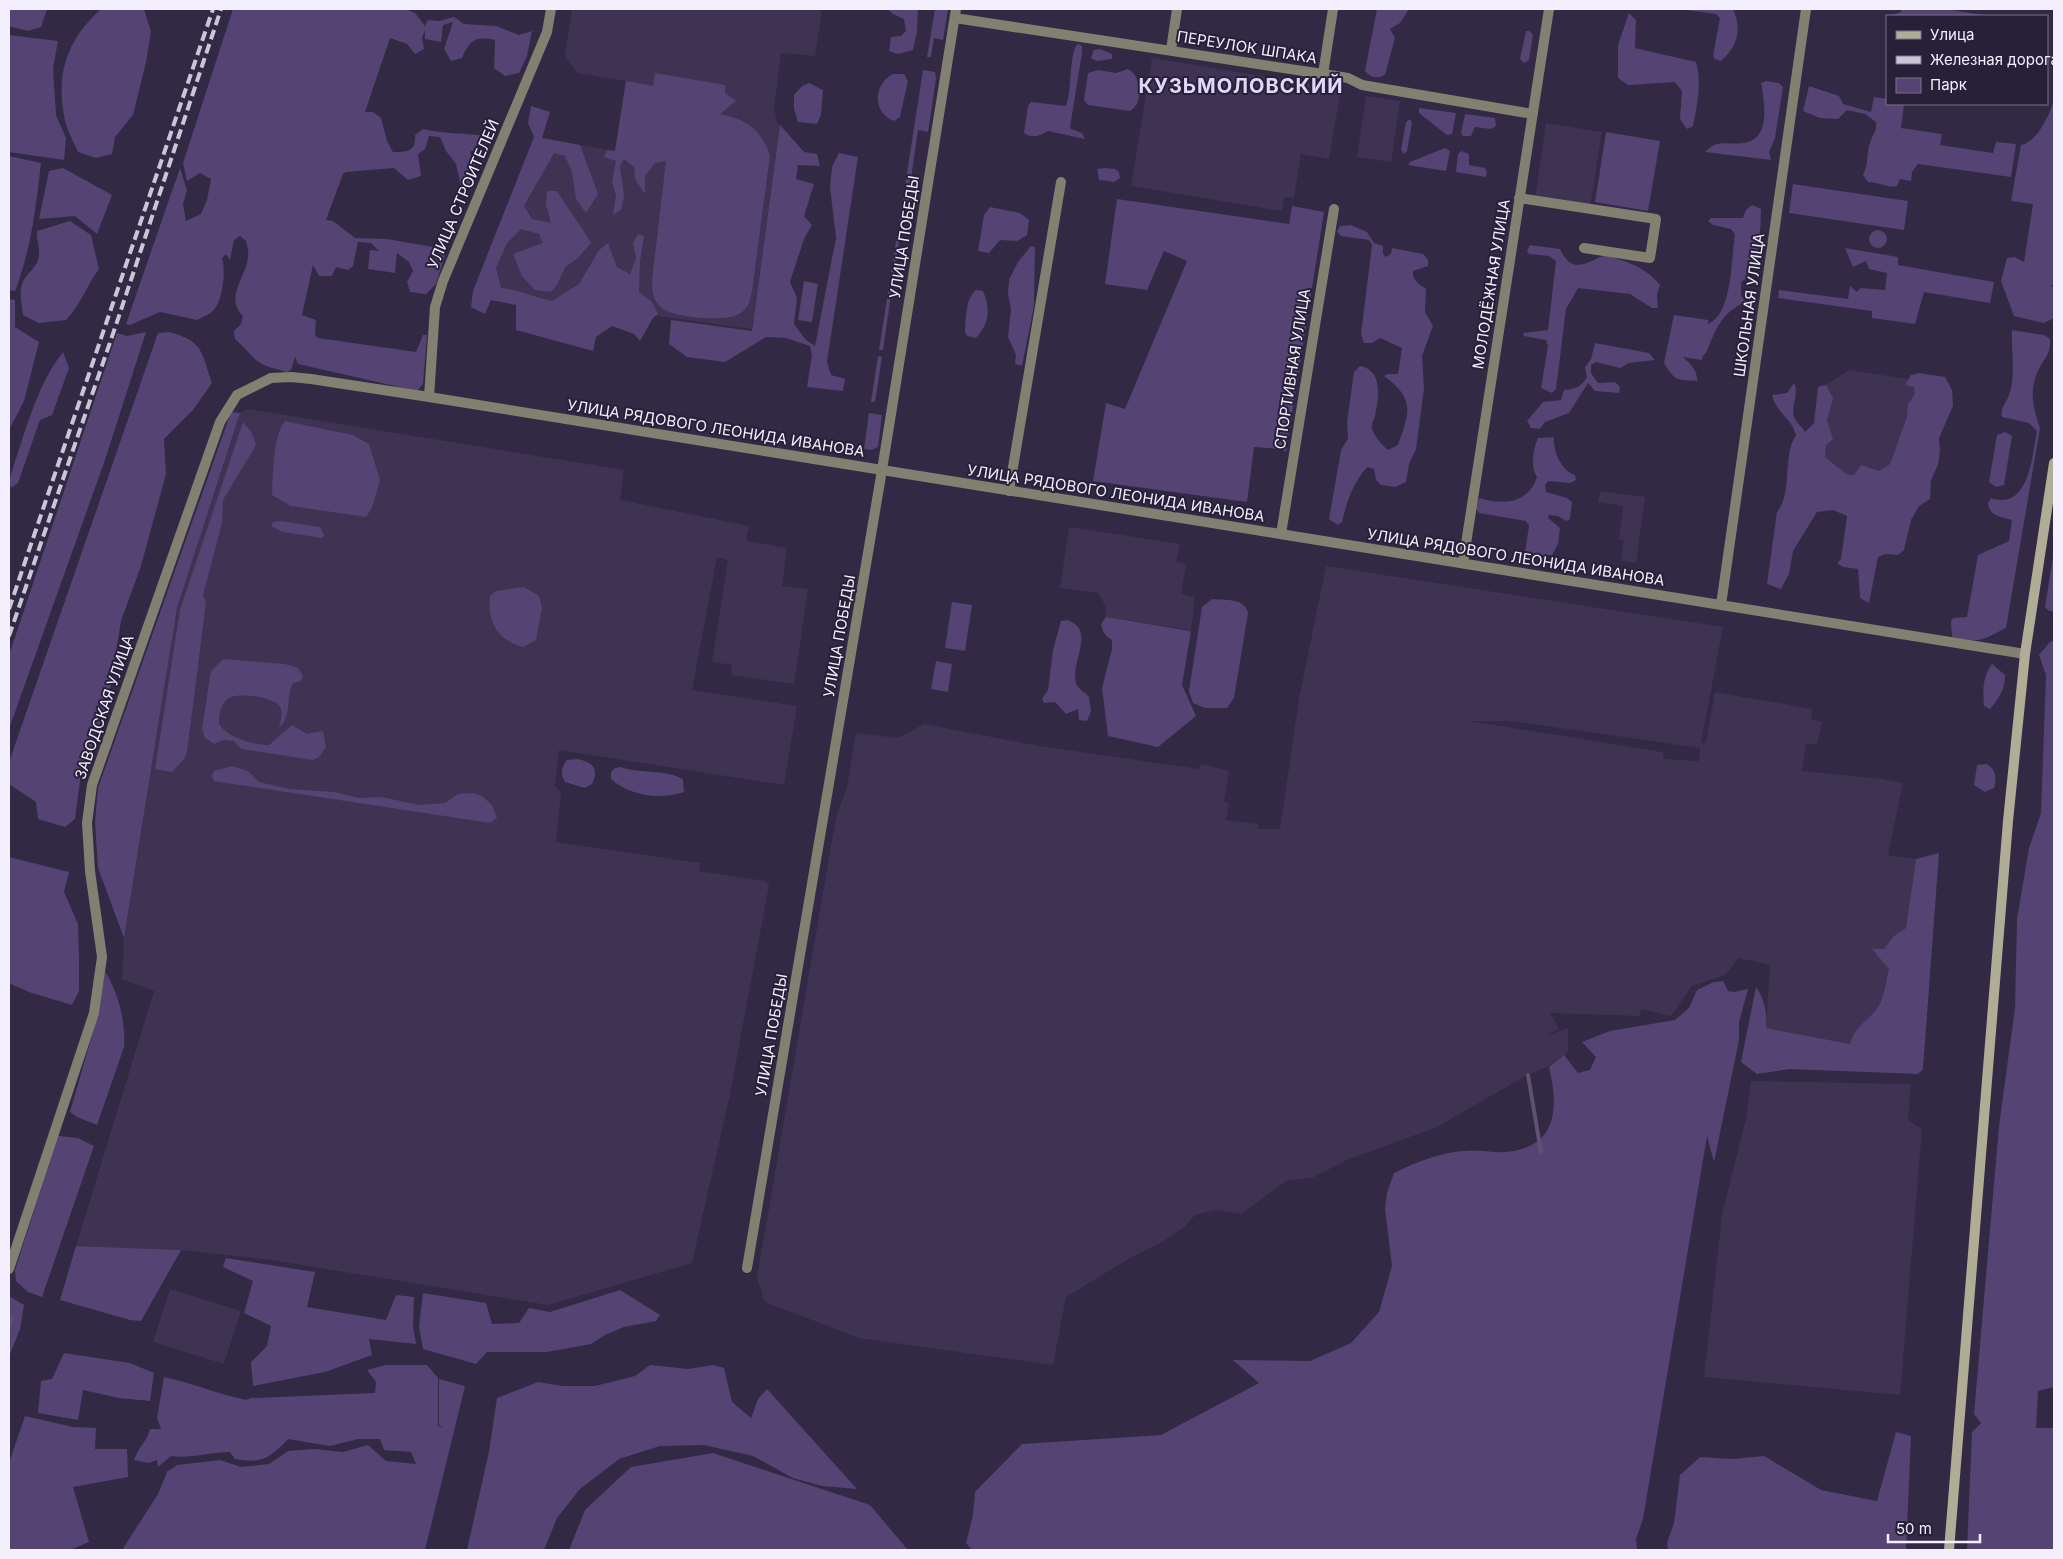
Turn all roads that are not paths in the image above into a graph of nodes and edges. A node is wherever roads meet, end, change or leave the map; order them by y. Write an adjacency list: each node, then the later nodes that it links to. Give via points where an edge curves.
1 (551, 9): 14 (street, УЛИЦА СТРОИТЕЛЕЙ, via 547,32 443,281 435,307)
2 (1177, 9): 7 (street)
3 (1333, 9): 8 (street)
4 (1549, 9): 9 (street, МОЛОДЁЖНАЯ УЛИЦА)
5 (1806, 9): 21 (street, ШКОЛЬНАЯ УЛИЦА)
6 (956, 13): 7 (street, ПЕРЕУЛОК ШПАКА); 17 (street, УЛИЦА ПОБЕДЫ)
7 (1171, 50): 8 (street, ПЕРЕУЛОК ШПАКА)
8 (1323, 74): 9 (street, ПЕРЕУЛОК ШПАКА, via 1348,78 1362,86)
9 (1533, 114): 11 (street, МОЛОДЁЖНАЯ УЛИЦА)
10 (1061, 182): 18 (street)
11 (1519, 198): 13 (street, via 1656,220 1650,258); 20 (street, МОЛОДЁЖНАЯ УЛИЦА)
12 (1334, 209): 19 (street, СПОРТИВНАЯ УЛИЦА)
13 (1584, 248)
14 (429, 398): 15 (street, УЛИЦА РЯДОВОГО ЛЕОНИДА ИВАНОВА, via 312,379 271,378 237,395); 17 (street, УЛИЦА РЯДОВОГО ЛЕОНИДА ИВАНОВА)
15 (220, 422): 24 (street, ЗАВОДСКАЯ УЛИЦА, via 92,785 87,823 102,957 94,1013)
16 (2054, 464): 22 (main road)
17 (882, 470): 18 (street, УЛИЦА РЯДОВОГО ЛЕОНИДА ИВАНОВА); 23 (street, УЛИЦА ПОБЕДЫ)
18 (1009, 491): 19 (street, УЛИЦА РЯДОВОГО ЛЕОНИДА ИВАНОВА)
19 (1281, 534): 20 (street, УЛИЦА РЯДОВОГО ЛЕОНИДА ИВАНОВА)
20 (1463, 564): 21 (street, УЛИЦА РЯДОВОГО ЛЕОНИДА ИВАНОВА)
21 (1721, 605): 22 (street, УЛИЦА РЯДОВОГО ЛЕОНИДА ИВАНОВА)
22 (2025, 654): 25 (main road, via 2007,830)
23 (747, 1268)
24 (9, 1269)
25 (1949, 1550)

